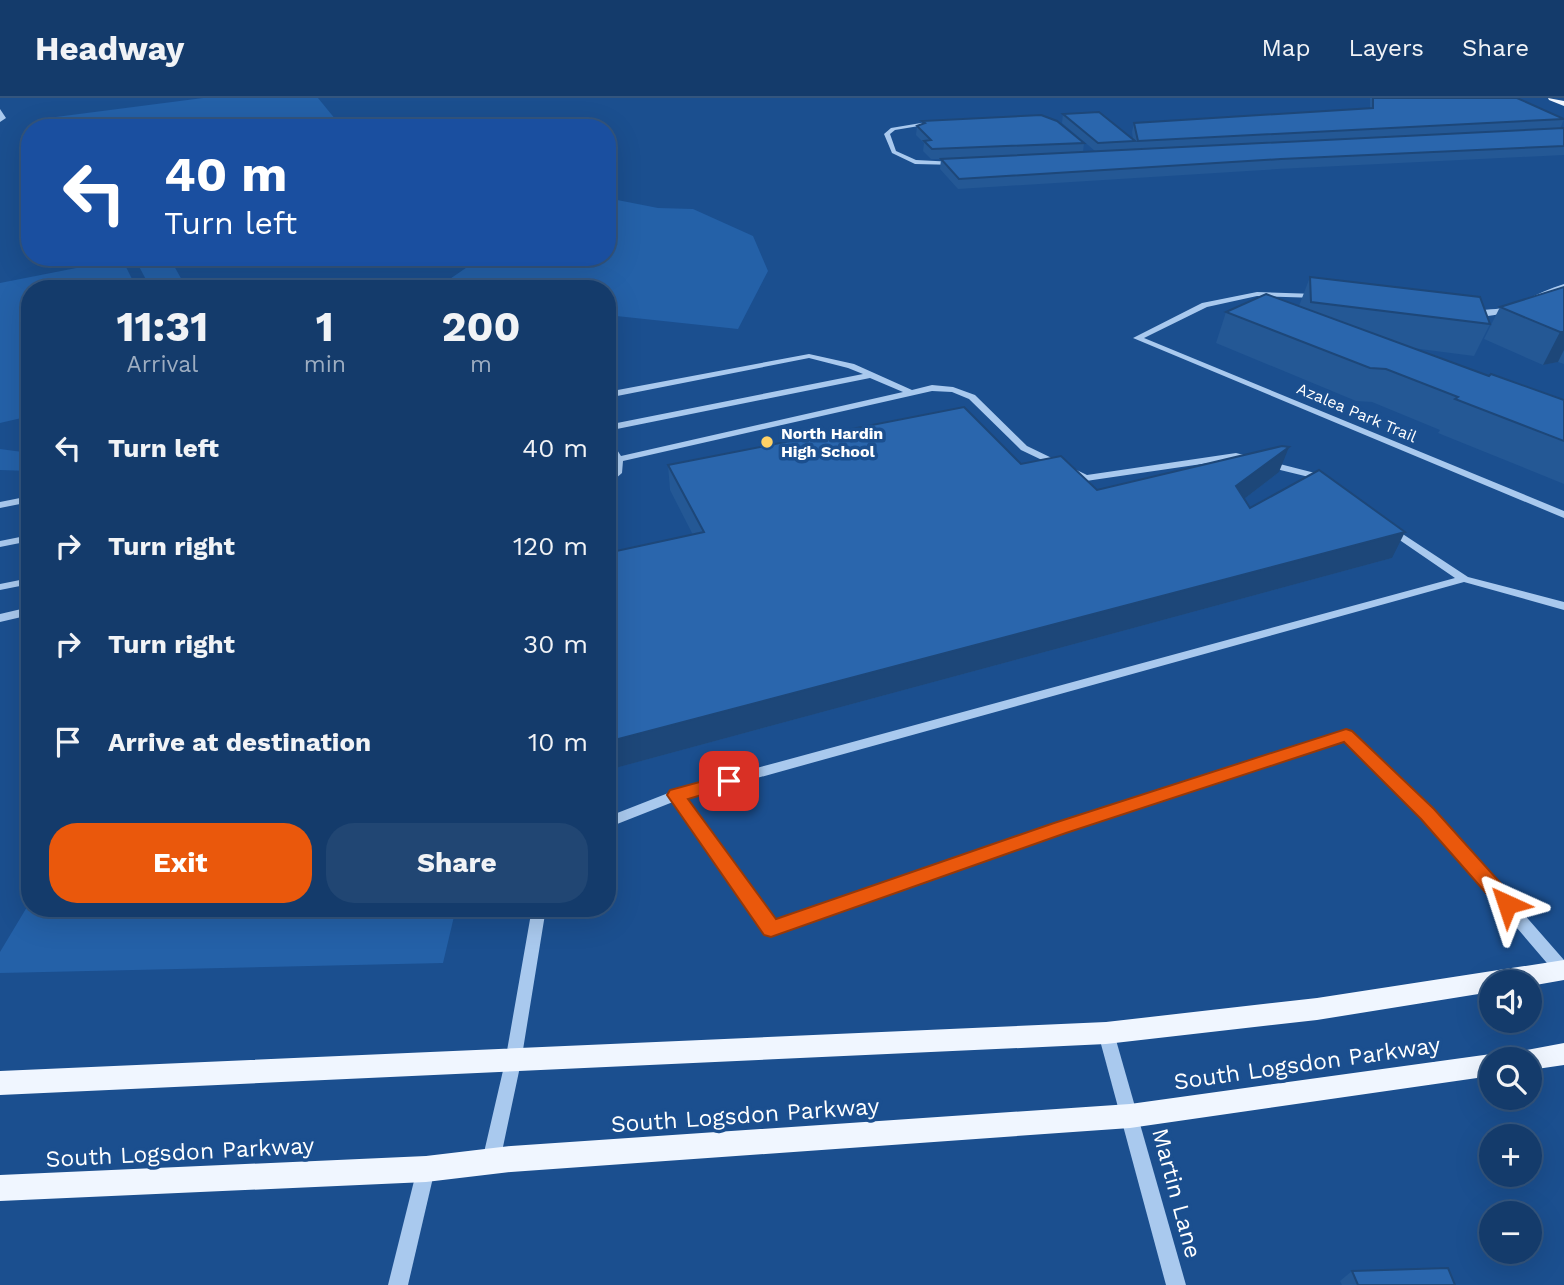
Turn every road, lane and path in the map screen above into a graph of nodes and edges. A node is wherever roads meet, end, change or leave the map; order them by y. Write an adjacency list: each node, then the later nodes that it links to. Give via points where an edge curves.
1 (1552, 98): 2 (main road)
2 (1564, 104)
3 (0, 111): 4 (street)
4 (0, 120)
5 (941, 121): 6 (street, via 893,130 887,134 894,152 915,162)
6 (962, 164)
7 (1564, 286): 9 (street, via 1511,310)
8 (1330, 298): 21 (street, Azalea Park Trail, via 1257,294 1218,302 1137,338)
9 (1457, 312)
10 (871, 375): 11 (street, via 809,356); 12 (street); 13 (street)
11 (616, 393)
12 (910, 393): 15 (street); 18 (street, via 932,388 972,397 1024,448 1086,478 1236,456 1312,475)
13 (616, 426)
14 (616, 455): 15 (street)
15 (619, 459): 16 (street); 17 (street)
16 (616, 460)
17 (616, 474)
18 (1334, 490)
19 (21, 501): 20 (street)
20 (0, 505)
21 (1564, 515)
22 (1377, 520): 25 (street)
23 (21, 540): 24 (street)
24 (0, 544)
25 (1464, 579): 28 (street); 31 (street)
26 (21, 583): 27 (street)
27 (0, 587)
28 (1564, 606)
29 (21, 613): 30 (street)
30 (0, 618)
31 (676, 795): 32 (street); 34 (street, via 771,929 1346,735 1427,814)
32 (616, 819)
33 (537, 917): 40 (street)
34 (1564, 971): 35 (main road)
35 (1542, 974)
36 (1479, 984): 37 (main road, via 1317,1010)
37 (1106, 1033): 40 (main road); 43 (street, Martin Lane)
38 (1564, 1055): 39 (main road)
39 (1542, 1058)
40 (513, 1062): 42 (main road); 44 (street)
41 (1479, 1067): 43 (main road, South Logsdon Parkway)
42 (0, 1083)
43 (1130, 1116): 44 (main road, South Logsdon Parkway); 48 (street, Martin Lane)
44 (491, 1161): 45 (main road, South Logsdon Parkway)
45 (426, 1169): 46 (main road, South Logsdon Parkway); 47 (street)
46 (0, 1188)
47 (398, 1285)
48 (1176, 1285)

